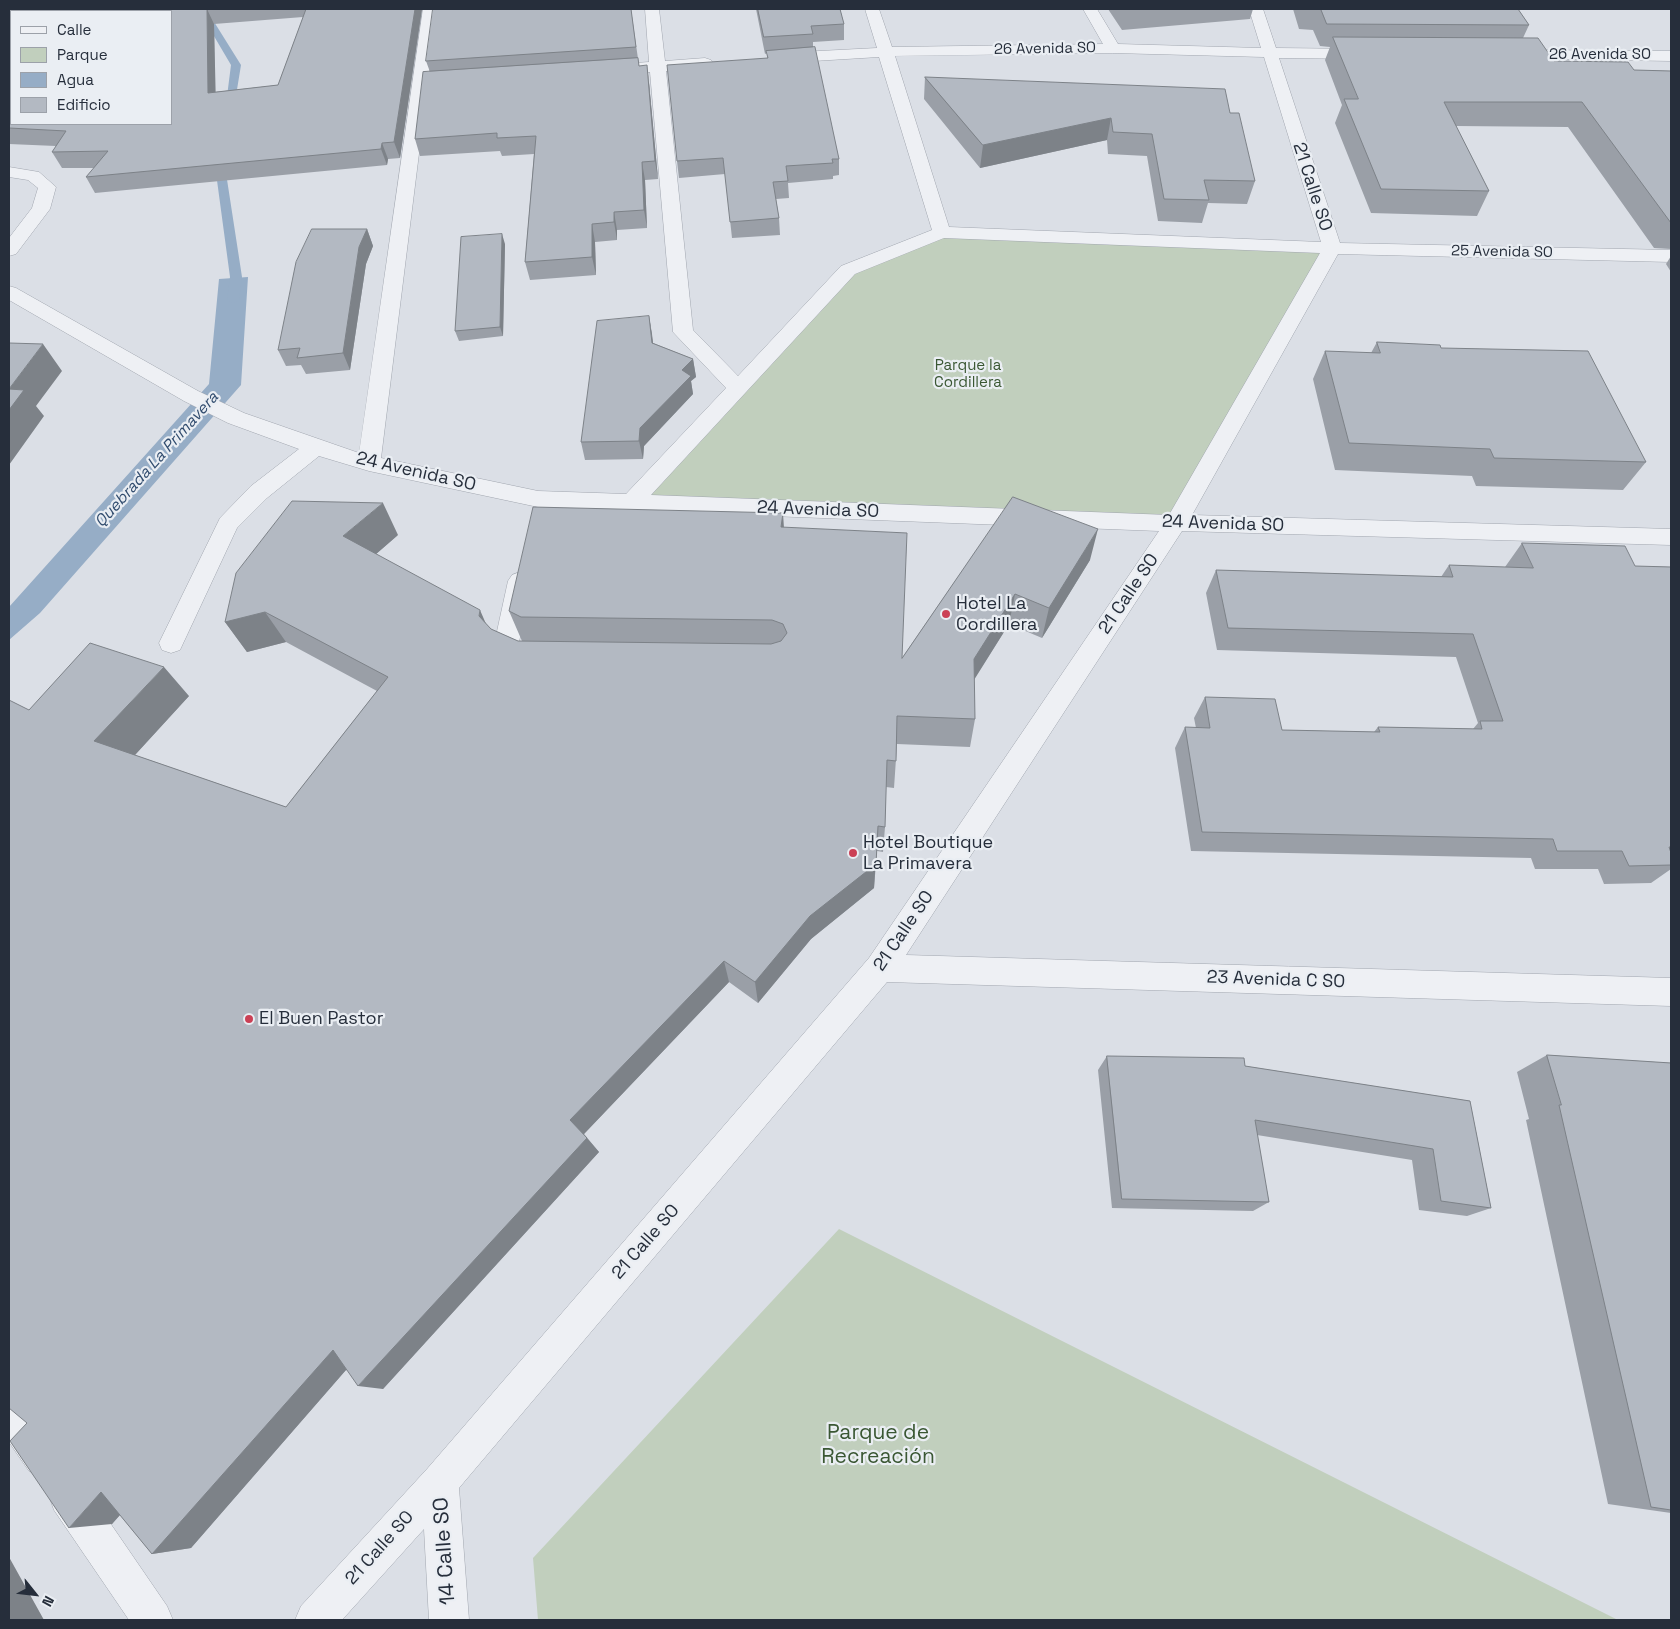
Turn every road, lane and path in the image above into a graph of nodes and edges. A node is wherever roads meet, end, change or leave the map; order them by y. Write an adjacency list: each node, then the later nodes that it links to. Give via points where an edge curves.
1 (430, 9): 17 (street)
2 (652, 9): 14 (street)
3 (872, 9): 7 (street)
4 (1090, 9): 6 (street)
5 (1256, 9): 8 (street, 21 Calle SO)
6 (1113, 48): 7 (street, 26 Avenida SO); 8 (street, 26 Avenida SO)
7 (886, 52): 12 (street, 26 Avenida SO); 19 (street)
8 (1269, 53): 9 (street, 26 Avenida SO); 20 (street, 21 Calle SO)
9 (1377, 54)
10 (1495, 54): 11 (street, 26 Avenida SO)
11 (1671, 56)
12 (767, 59)
13 (718, 62): 14 (street)
14 (658, 66): 15 (street); 24 (street, via 683,332)
15 (589, 71)
16 (440, 82): 17 (street)
17 (420, 84): 26 (street)
18 (9, 172): 21 (street, via 34,176 47,186 41,209)
19 (942, 232): 20 (street, 25 Avenida SO); 24 (street, via 848,270)
20 (1332, 248): 22 (street, 25 Avenida SO); 28 (street, 21 Calle SO)
21 (9, 250)
22 (1671, 256)
23 (9, 292): 25 (street, 24 Avenida SO, via 191,396 236,418)
24 (738, 388): 27 (street)
25 (316, 446): 26 (street, 24 Avenida SO); 31 (street, via 259,492 228,524)
26 (369, 463): 27 (street, 24 Avenida SO, via 536,508)
27 (631, 503): 28 (street, 24 Avenida SO)
28 (1176, 523): 29 (street, 24 Avenida SO); 33 (street, 21 Calle SO)
29 (1671, 538)
30 (525, 557): 32 (street, via 506,645 530,658)
31 (171, 642)
32 (559, 659)
33 (880, 968): 34 (street, 23 Avenida C SO); 36 (street, 21 Calle SO)
34 (1671, 992)
35 (9, 1410): 37 (street)
36 (440, 1482): 38 (street, 21 Calle SO); 39 (street, 14 Calle SO)
37 (153, 1620)
38 (315, 1620)
39 (449, 1620)

